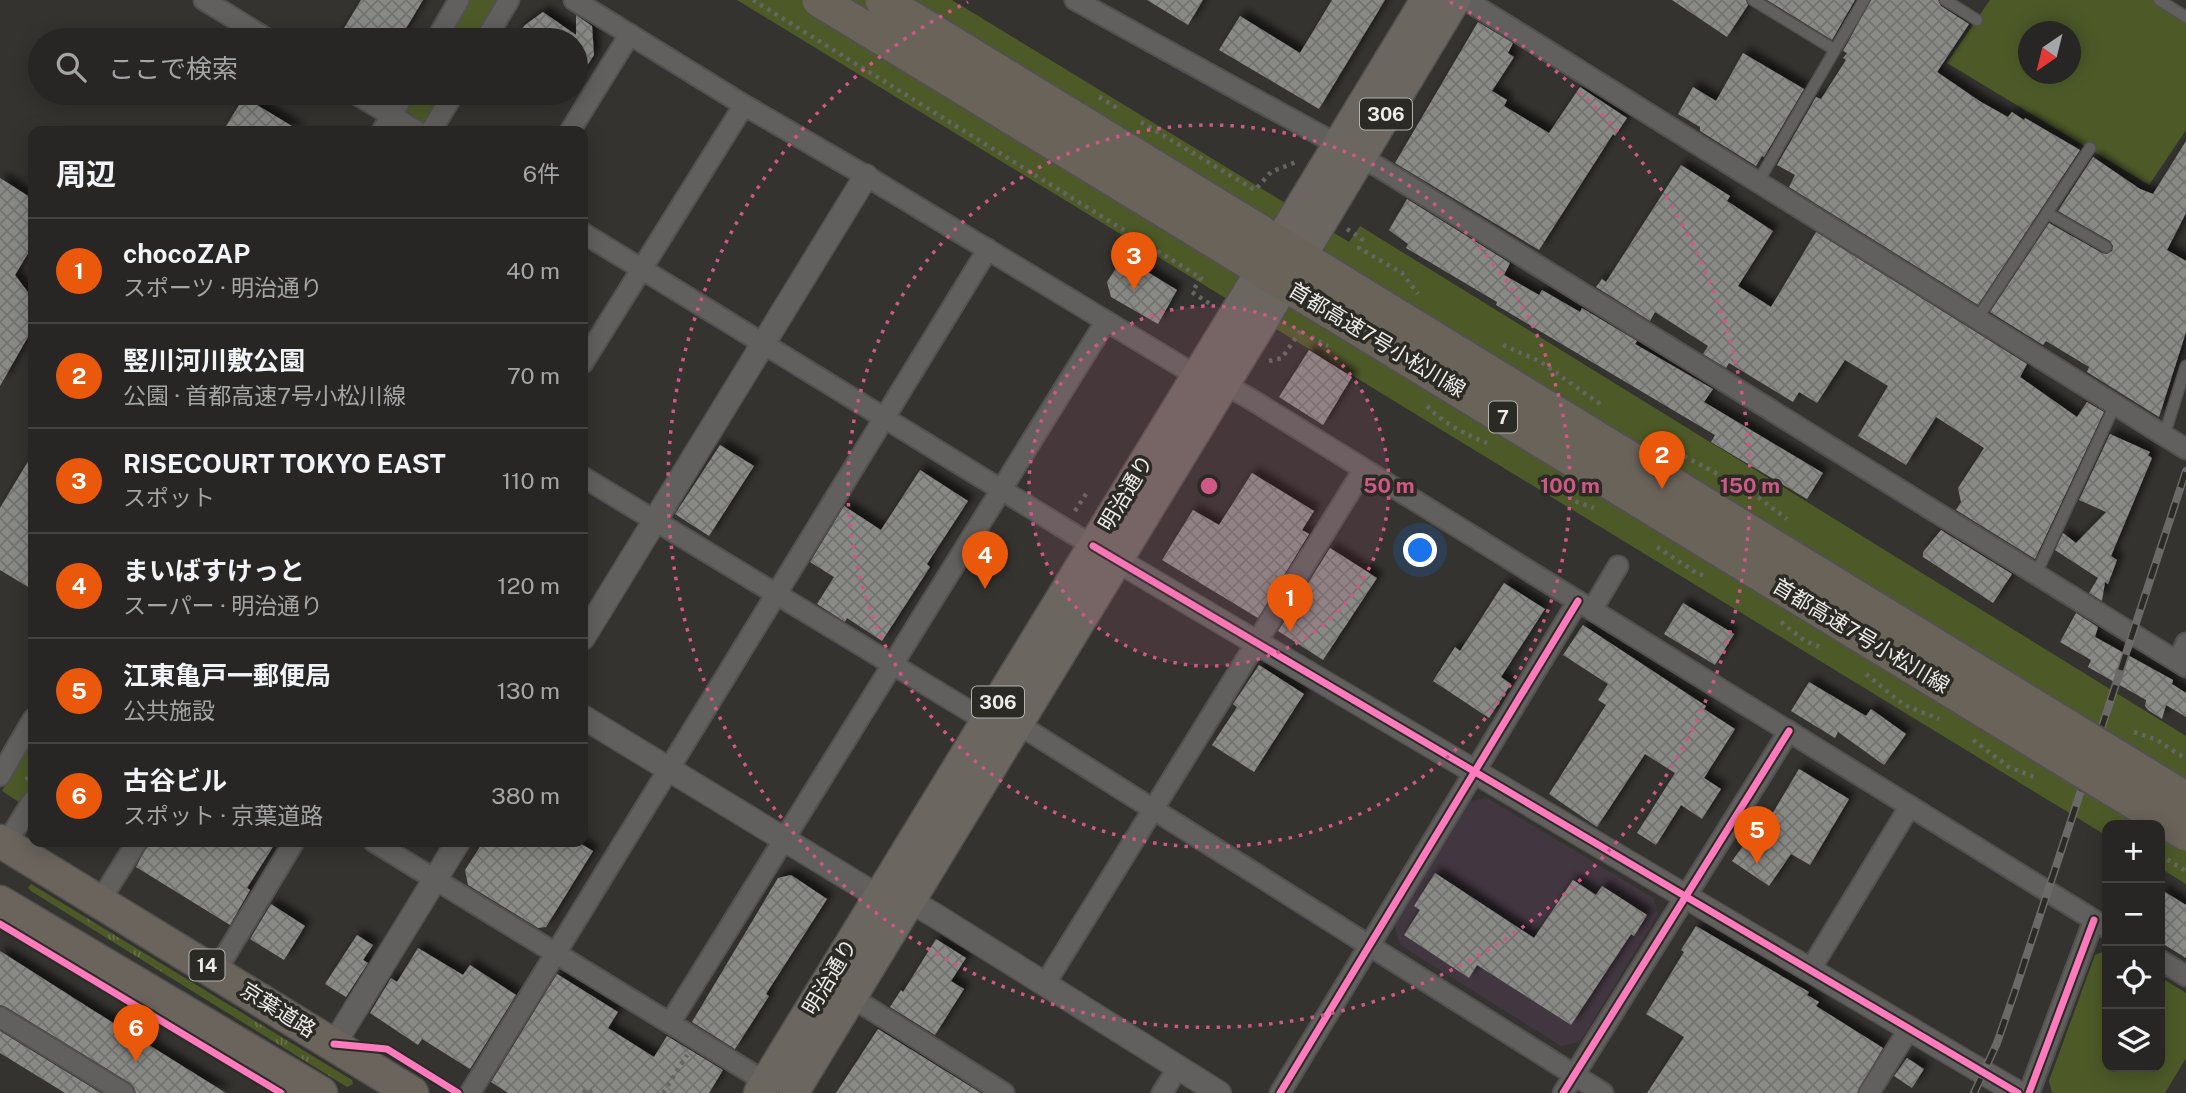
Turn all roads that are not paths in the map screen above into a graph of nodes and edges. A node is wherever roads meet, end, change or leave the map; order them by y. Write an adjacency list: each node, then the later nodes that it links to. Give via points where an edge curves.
1 (204, 0): 17 (street)
2 (459, 0): 18 (street)
3 (509, 0): 19 (street)
4 (574, 0): 20 (street)
5 (819, 0): 76 (highway, 首都高速7号小松川線 / 7, bridge)
6 (882, 0): 72 (highway, 首都高速7号小松川線 / 7, bridge)
7 (1075, 0): 32 (street)
8 (1426, 0): 32 (main road, 明治通り / 306)
9 (1455, 0): 32 (main road, 明治通り / 306)
10 (1466, 0): 34 (street)
11 (1753, 0): 21 (lane)
12 (1864, 0): 21 (lane)
13 (1945, 0): 16 (lane)
14 (2159, 0): 15 (lane)
15 (2186, 17)
16 (1977, 20)
17 (250, 28)
18 (443, 28)
19 (492, 28)
20 (630, 33): 22 (street); 27 (street)
21 (1835, 50): 34 (lane)
22 (588, 102)
23 (368, 105): 28 (street)
24 (398, 105): 28 (street)
25 (447, 105): 29 (street)
26 (586, 105): 30 (street)
27 (744, 105): 33 (street); 39 (street)
28 (387, 123)
29 (434, 126)
30 (573, 126)
31 (2090, 148): 35 (lane)
32 (1350, 151): 45 (main road, 明治通り / 306, bridge, via 1307,221 1236,315); 56 (street)
33 (866, 176): 38 (street); 42 (street)
34 (1758, 182): 40 (street)
35 (2047, 213): 37 (lane); 40 (lane)
36 (588, 236): 39 (street)
37 (2106, 247)
38 (988, 249): 41 (street); 47 (street)
39 (641, 269): 42 (street); 43 (street)
40 (1977, 319): 46 (street)
41 (1106, 321): 45 (street); 52 (street)
42 (763, 344): 47 (street); 53 (street)
43 (588, 355)
44 (2186, 366): 48 (lane)
45 (1211, 380): 50 (street); 54 (main road, 明治通り / 306)
46 (2115, 405): 48 (street); 56 (lane)
47 (884, 419): 52 (street); 57 (street)
48 (2164, 436): 49 (street)
49 (2186, 449)
50 (1364, 469): 58 (street); 60 (street)
51 (588, 480): 53 (street)
52 (1001, 490): 54 (street); 62 (street)
53 (654, 521): 57 (street); 59 (street)
54 (1105, 554): 60 (street); 65 (main road, 明治通り / 306); 66 (main road, 明治通り / 306)
55 (1618, 566): 58 (street)
56 (2036, 574): 63 (street)
57 (776, 594): 62 (street); 69 (street)
58 (1585, 606): 68 (street); 70 (street)
59 (588, 630)
60 (1256, 643): 70 (street); 75 (street)
61 (2186, 643): 63 (street)
62 (892, 664): 65 (street); 77 (street)
63 (2182, 665)
64 (588, 720): 69 (street)
65 (986, 721): 84 (main road, 明治通り / 306)
66 (1018, 724): 75 (street); 87 (main road, 明治通り / 306)
67 (28, 728): 71 (street)
68 (1789, 731): 73 (street); 85 (street)
69 (669, 769): 77 (street); 91 (street)
70 (1475, 772): 85 (street); 90 (street)
71 (0, 776)
72 (2186, 799)
73 (1910, 806): 89 (street); 93 (street)
74 (28, 807): 78 (street)
75 (1153, 809): 90 (street); 96 (street)
76 (2186, 834)
77 (783, 840): 84 (street); 99 (street)
78 (2, 845): 86 (highway, 京葉道路 / 14)
79 (133, 847): 86 (street)
80 (291, 847): 94 (street)
81 (382, 847): 83 (street)
82 (455, 847): 83 (street)
83 (435, 879): 91 (street); 101 (street)
84 (878, 897): 87 (street); 104 (main road, 明治通り / 306)
85 (1685, 897): 93 (street); 103 (street)
86 (100, 901): 94 (highway, 京葉道路 / 14)
87 (910, 901): 96 (street); 97 (main road, 明治通り / 306)
88 (0, 902): 106 (highway, 14)
89 (2101, 924): 118 (street)
90 (1370, 946): 103 (street); 113 (street)
91 (556, 953): 99 (street); 108 (street)
92 (2165, 963): 95 (street)
93 (1810, 970): 100 (street)
94 (216, 971): 101 (highway, 京葉道路 / 14)
95 (2186, 976)
96 (1045, 984): 102 (street)
97 (851, 998): 109 (main road, 明治通り / 306); 110 (street)
98 (0, 1017): 105 (street)
99 (670, 1023): 104 (street)
100 (1909, 1029): 116 (street); 117 (street)
101 (334, 1044): 107 (highway, 京葉道路 / 14)
102 (1178, 1068): 111 (street); 112 (street)
103 (1574, 1075): 114 (street); 115 (street)
104 (762, 1088)
105 (124, 1093)
106 (321, 1093)
107 (412, 1093)
108 (470, 1093)
109 (793, 1093)
110 (1004, 1093)
111 (1162, 1093)
112 (1219, 1093)
113 (1280, 1093)
114 (1563, 1093)
115 (1603, 1093)
116 (1869, 1093)
117 (2018, 1093)
118 (2029, 1093)

